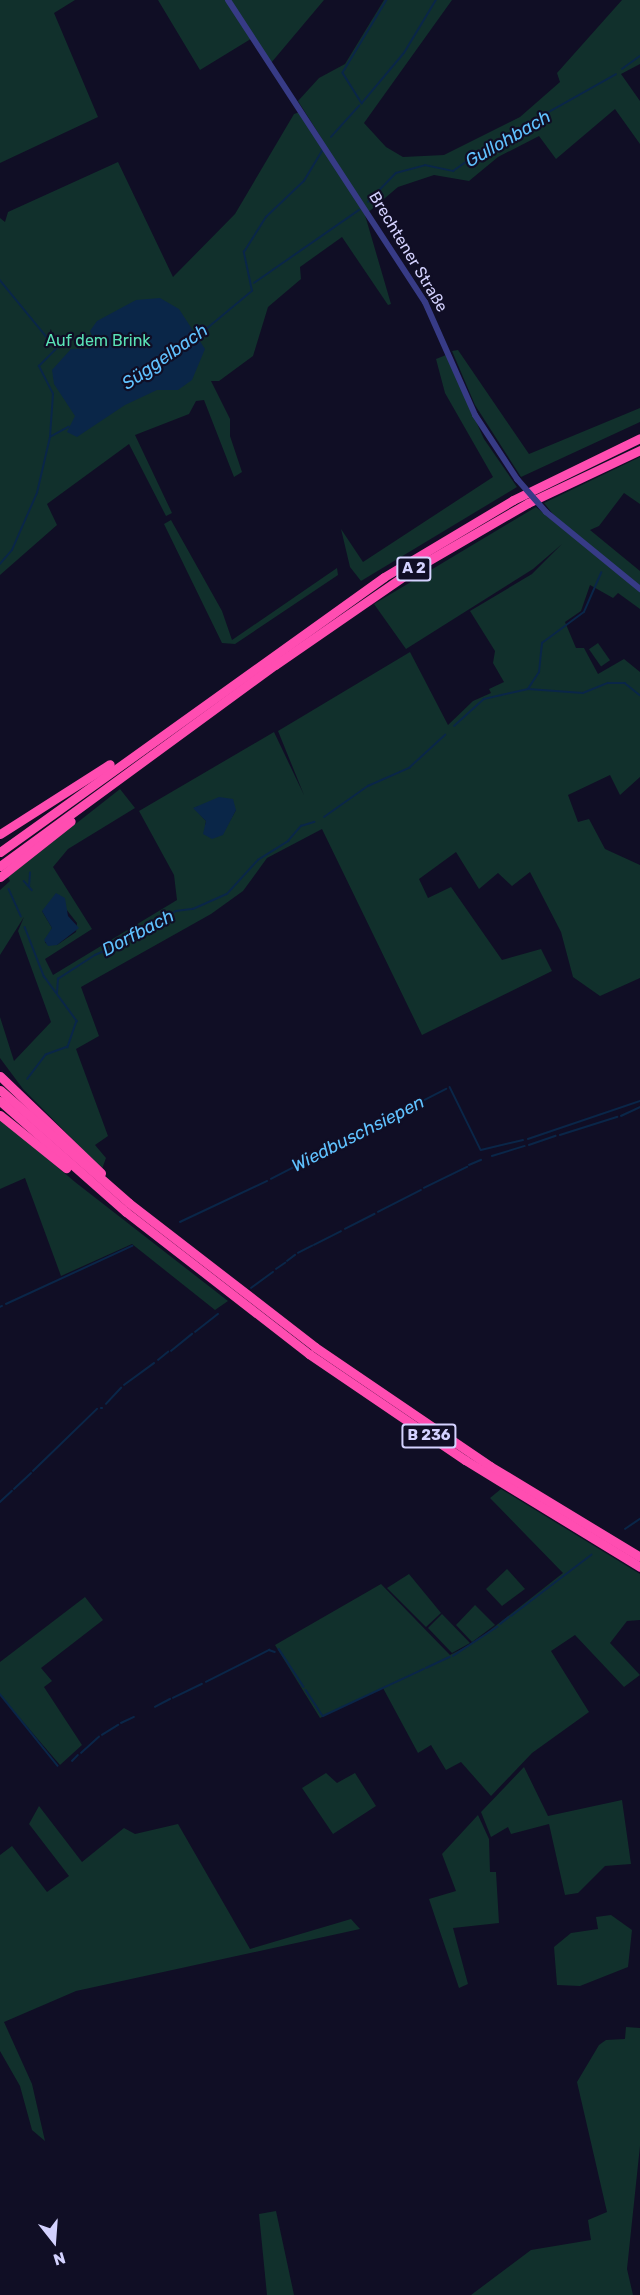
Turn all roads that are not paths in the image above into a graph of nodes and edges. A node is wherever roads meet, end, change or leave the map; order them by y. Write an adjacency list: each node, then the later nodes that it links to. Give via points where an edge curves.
1 (228, 0): 4 (street, Brechtener Straße, bridge, via 425,302 475,415 517,479 546,512)
2 (640, 438): 5 (highway, A 2, via 513,500 424,551)
3 (640, 450): 6 (highway, A 2, via 528,503 414,569)
4 (640, 589)
5 (144, 746): 7 (highway); 10 (highway, A 2)
6 (125, 774): 11 (highway, A 2); 12 (highway, via 114,788)
7 (25, 821): 8 (highway); 9 (highway)
8 (0, 834)
9 (0, 841)
10 (0, 852)
11 (0, 866)
12 (0, 877)
13 (0, 1066): 17 (highway)
14 (0, 1076): 17 (highway)
15 (0, 1090): 19 (highway, B 236)
16 (0, 1101): 19 (highway, B 236)
17 (31, 1102): 19 (highway)
18 (0, 1115): 19 (highway)
19 (128, 1208): 20 (highway, B 236)
20 (245, 1301): 21 (highway, B 236, via 415,1418); 22 (highway, B 236, via 410,1424)
21 (640, 1557)
22 (640, 1567)

